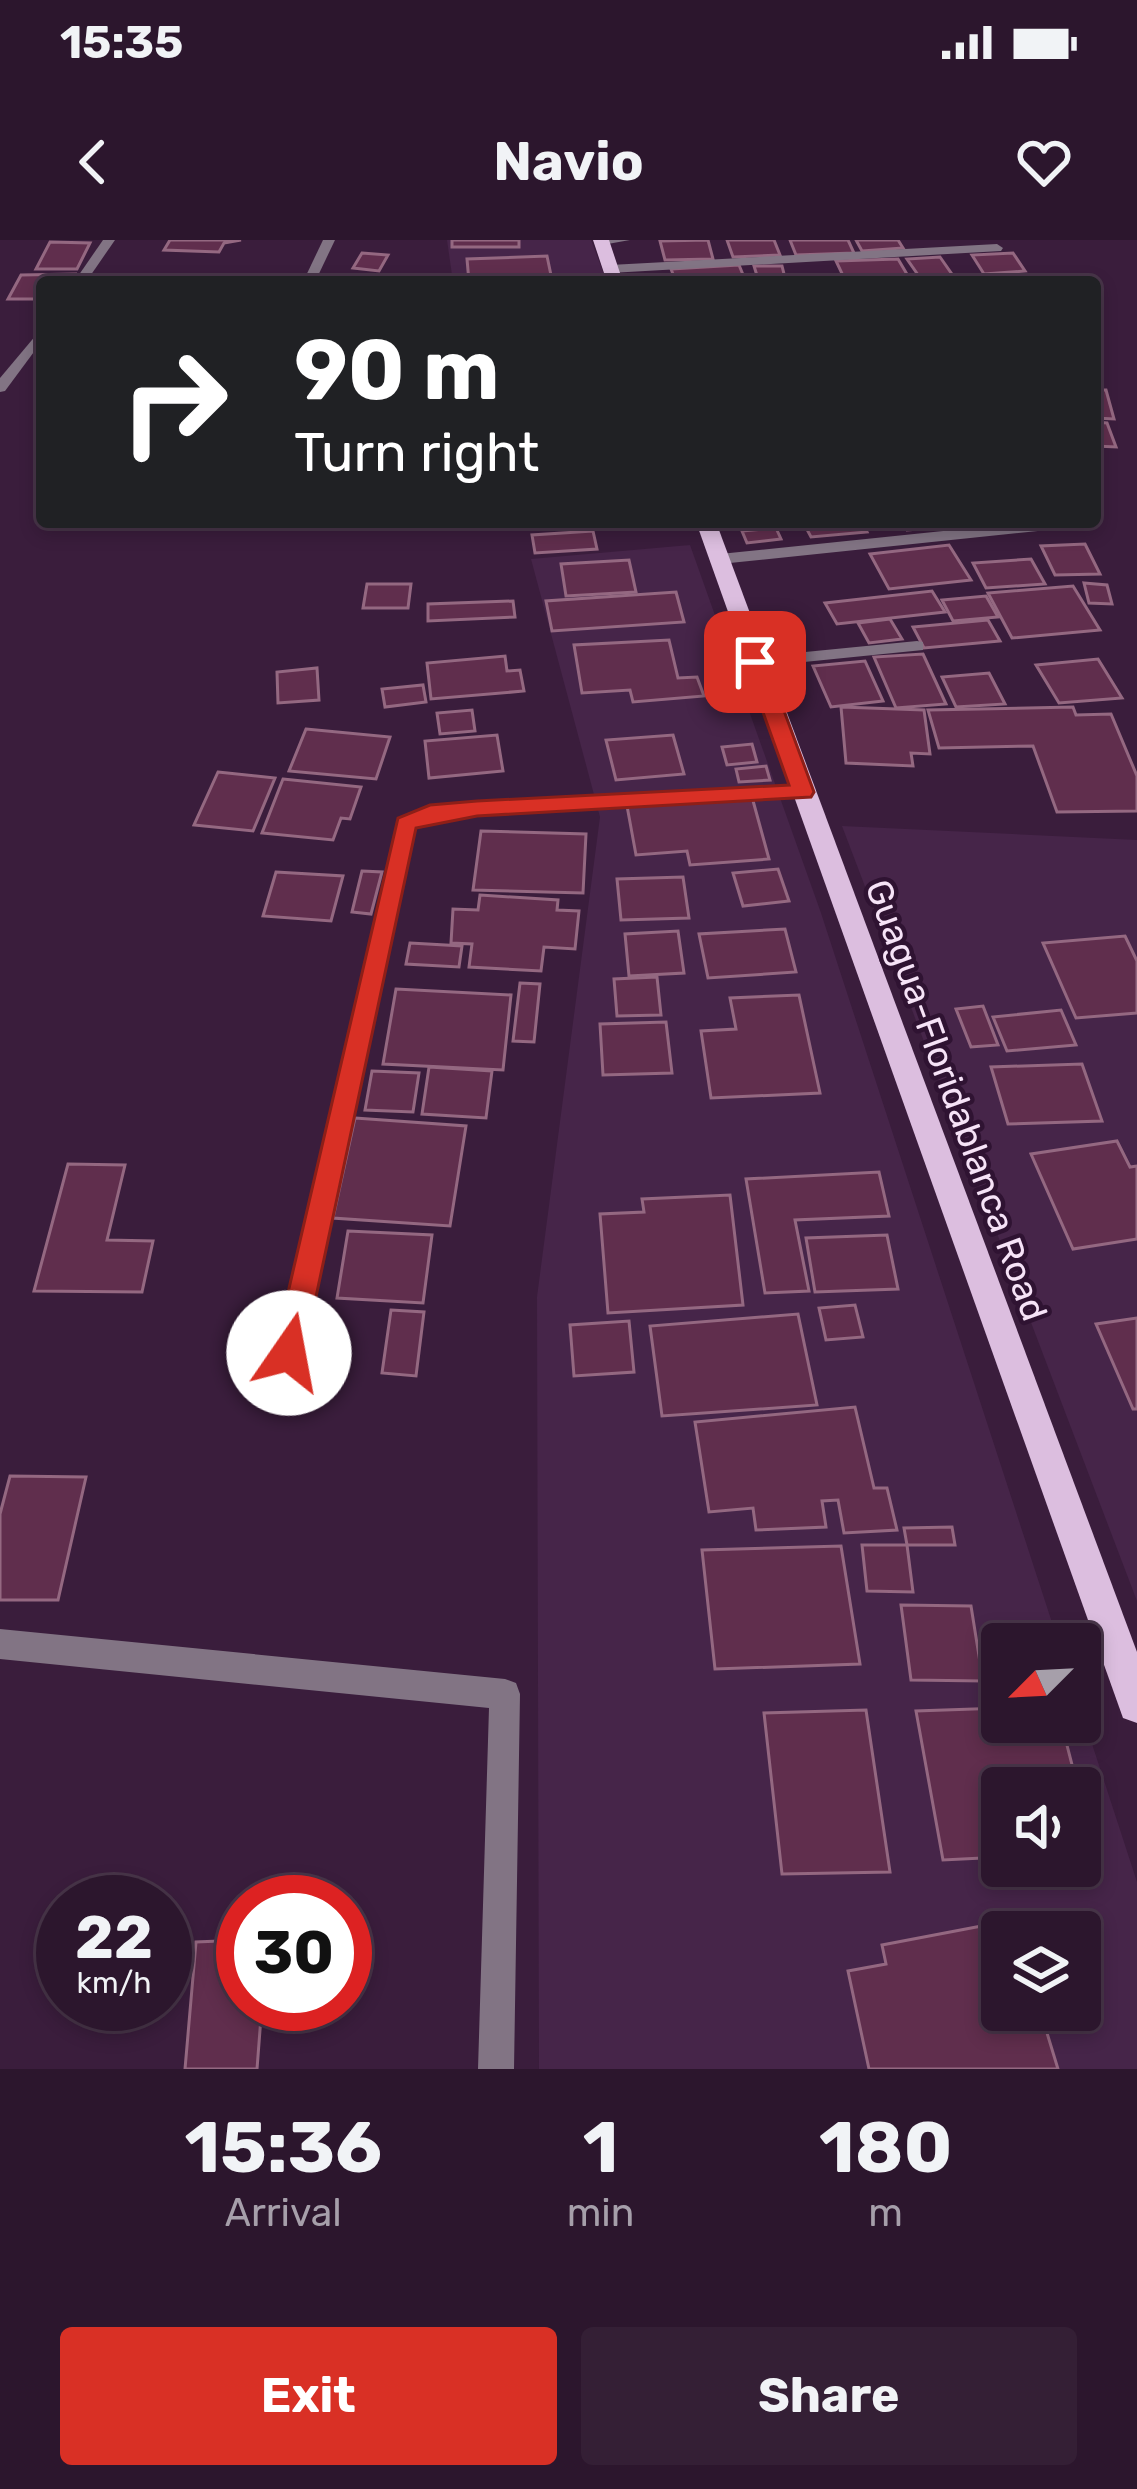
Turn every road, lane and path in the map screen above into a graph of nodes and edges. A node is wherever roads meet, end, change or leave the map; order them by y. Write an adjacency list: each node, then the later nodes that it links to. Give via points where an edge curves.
1 (109, 240): 7 (street)
2 (329, 240): 8 (street)
3 (624, 240): 4 (street)
4 (601, 241): 6 (main road)
5 (997, 248): 6 (street)
6 (612, 275)
7 (84, 276)
8 (312, 276)
9 (36, 340): 10 (street)
10 (0, 388)
11 (708, 528): 13 (main road, Guagua-Floridablanca Road)
12 (1018, 528): 13 (street)
13 (720, 559): 15 (main road, Guagua-Floridablanca Road)
14 (917, 646): 15 (street)
15 (755, 662): 16 (main road, Guagua-Floridablanca Road)
16 (803, 792): 17 (street, via 477,809 406,823); 19 (main road, Guagua-Floridablanca Road)
17 (289, 1353)
18 (0, 1644): 20 (street, via 506,1694)
19 (1137, 1704)
20 (496, 2069)

